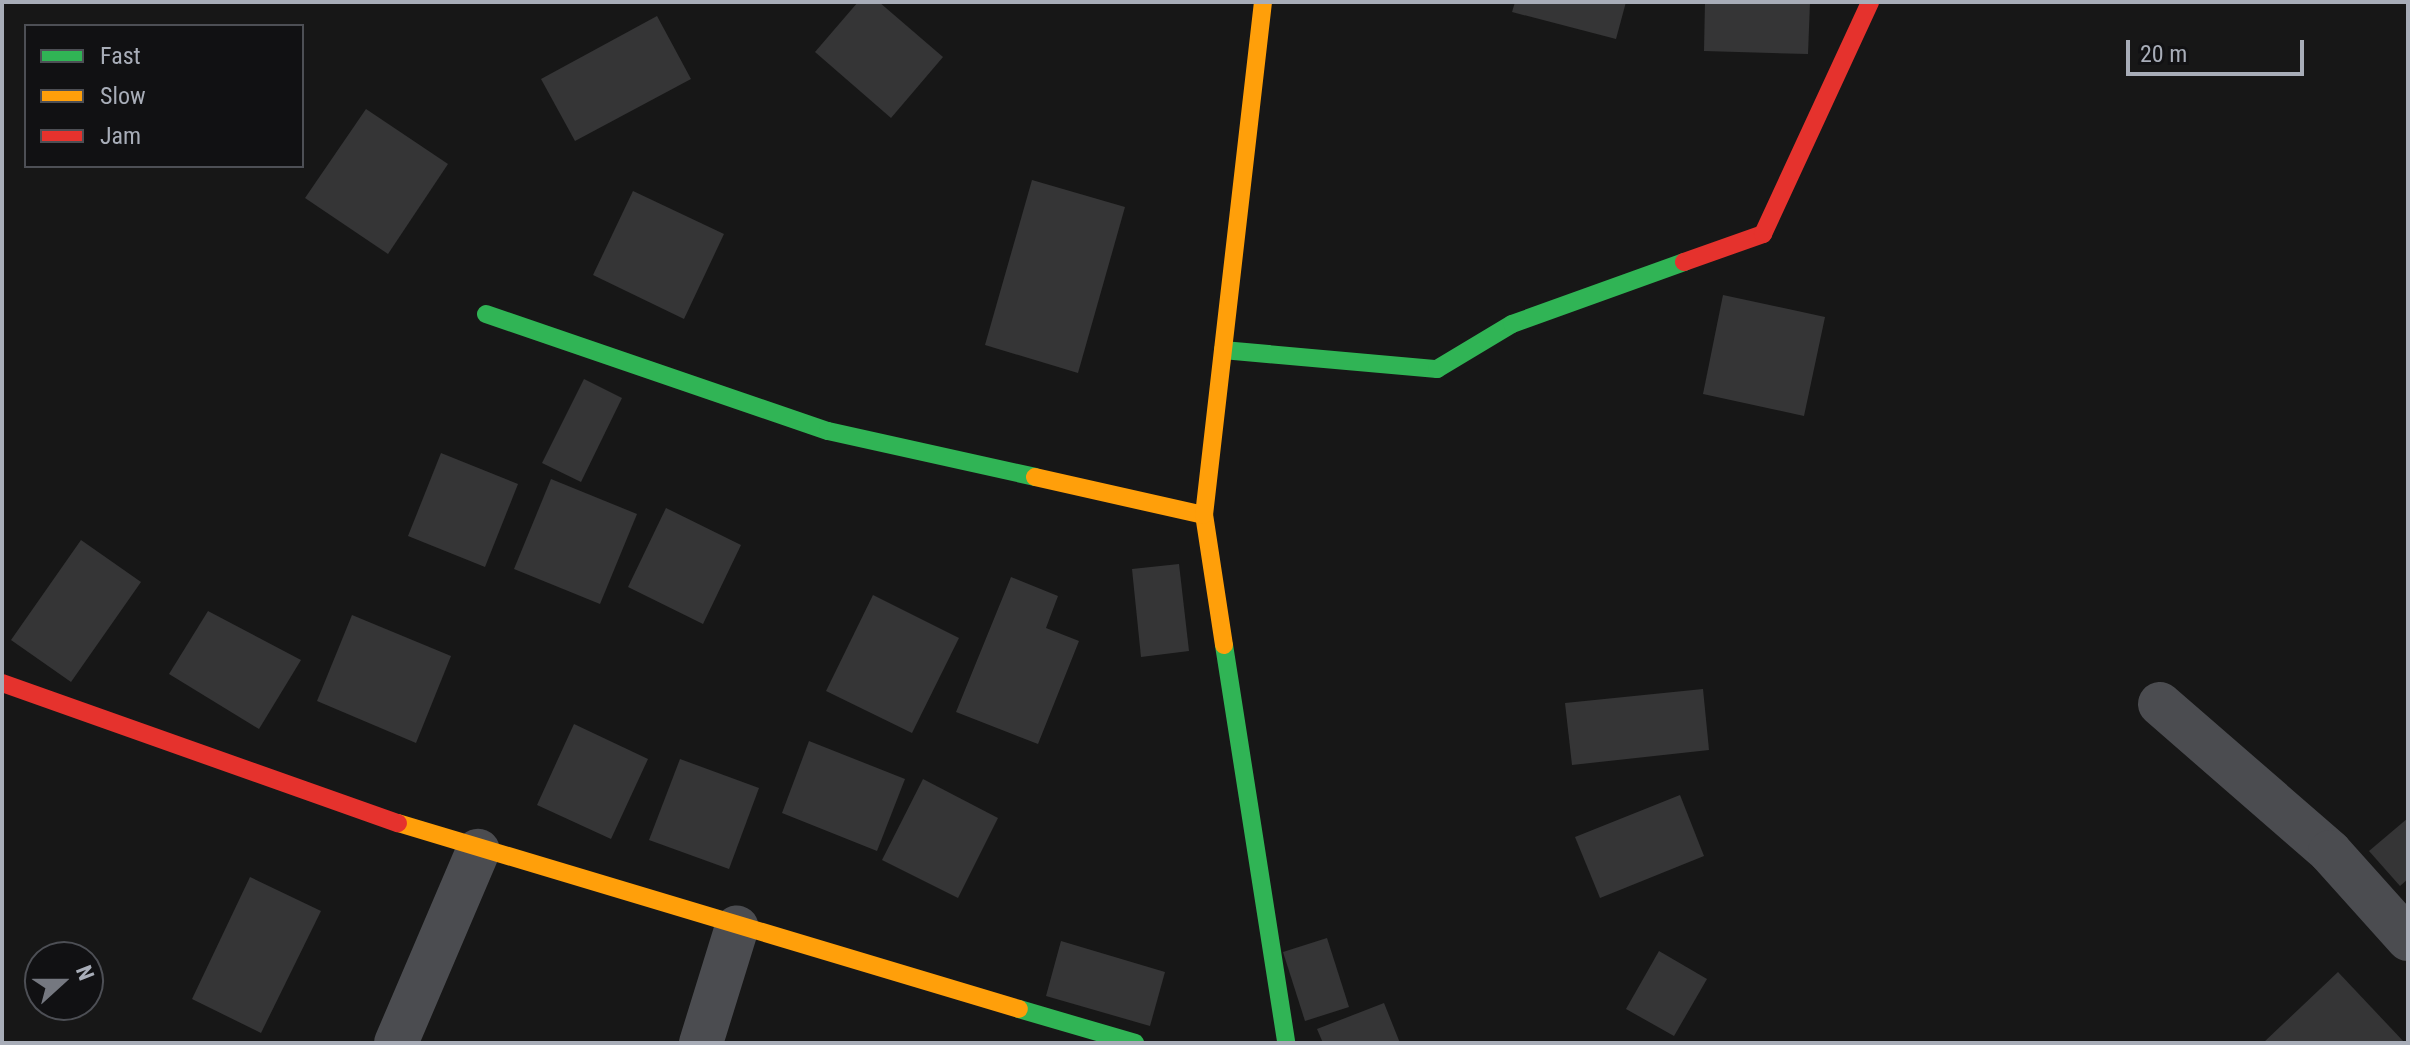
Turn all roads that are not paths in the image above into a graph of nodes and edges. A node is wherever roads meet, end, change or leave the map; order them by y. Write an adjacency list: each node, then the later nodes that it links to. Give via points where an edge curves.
1 (1263, 2): 4 (street)
2 (1870, 2): 4 (street, via 1763,234 1512,324 1437,369)
3 (486, 314): 5 (street, via 828,431)
4 (1223, 350): 5 (street)
5 (1204, 515): 14 (street)
6 (2, 683): 8 (street)
7 (2160, 704): 10 (street, via 2330,852)
8 (478, 851): 9 (street); 11 (street)
9 (737, 927): 12 (street); 13 (street)
10 (2408, 939)
11 (396, 1043)
12 (701, 1043)
13 (1135, 1043)
14 (1286, 1043)

